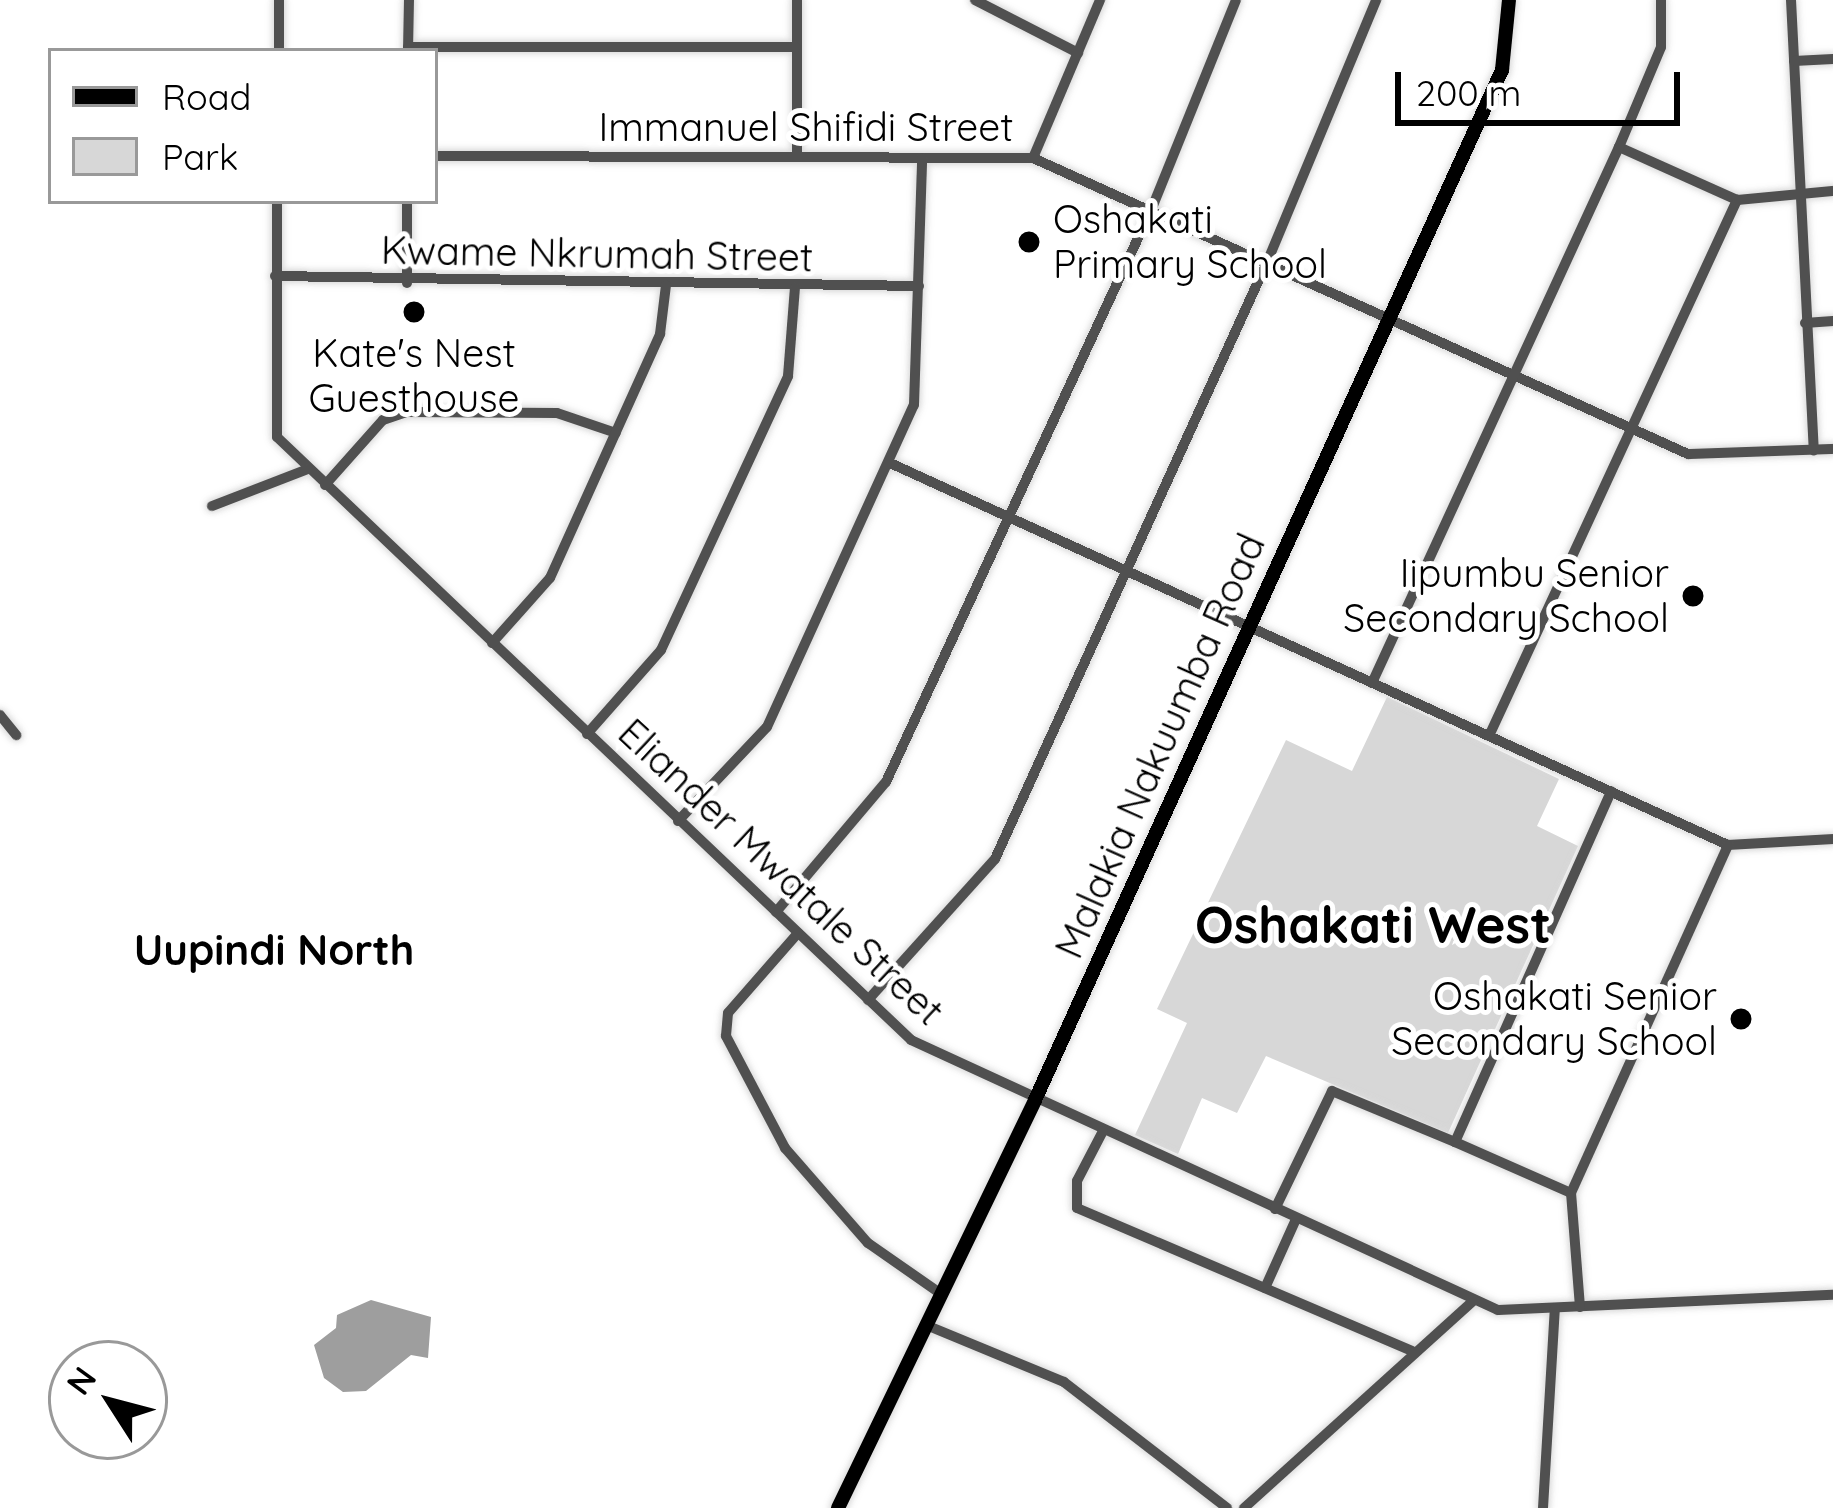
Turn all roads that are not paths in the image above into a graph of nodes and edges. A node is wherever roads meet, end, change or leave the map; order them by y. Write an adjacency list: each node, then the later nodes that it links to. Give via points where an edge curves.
1 (279, 0): 12 (street)
2 (409, 0): 13 (street)
3 (797, 0): 11 (street)
4 (975, 0): 15 (street)
5 (1100, 0): 15 (street)
6 (1236, 0): 28 (street)
7 (1376, 0): 29 (street)
8 (1509, 0): 35 (main road, Malakia Nakuumba Road, via 1505,61)
9 (1661, 0): 18 (street, via 1661,47)
10 (1791, 0): 17 (street)
11 (796, 46): 14 (street); 20 (street)
12 (279, 48)
13 (408, 48)
14 (438, 49)
15 (1078, 53): 22 (street)
16 (1833, 59): 17 (street)
17 (1793, 61): 24 (street)
18 (1619, 147): 25 (street); 38 (street)
19 (438, 155): 20 (street, Immanuel Shifidi Street)
20 (797, 157): 21 (street, Immanuel Shifidi Street)
21 (922, 158): 22 (street, Immanuel Shifidi Street); 33 (street)
22 (1033, 158): 28 (street, Immanuel Shifidi Street)
23 (1833, 191): 24 (street)
24 (1799, 193): 25 (street); 37 (street)
25 (1737, 200): 39 (street)
26 (277, 204): 30 (street, Eliander Mwatale Street)
27 (407, 204): 31 (street)
28 (1152, 208): 29 (street, Immanuel Shifidi Street); 47 (street)
29 (1268, 260): 35 (street, Immanuel Shifidi Street); 48 (street)
30 (275, 276): 31 (street, Kwame Nkrumah Street); 44 (street, Eliander Mwatale Street, via 272,425)
31 (407, 283): 32 (street, Kwame Nkrumah Street)
32 (666, 286): 34 (street, Kwame Nkrumah Street); 40 (street, via 660,334)
33 (919, 286): 34 (street, Kwame Nkrumah Street); 43 (street, via 919,392)
34 (795, 287): 53 (street, via 788,376 671,629 654,662)
35 (1390, 317): 38 (street, Immanuel Shifidi Street); 49 (main road, Malakia Nakuumba Road)
36 (1833, 321): 37 (street)
37 (1805, 323): 42 (street)
38 (1516, 374): 39 (street, Immanuel Shifidi Street); 51 (street)
39 (1630, 427): 42 (street, Immanuel Shifidi Street, via 1696,456); 55 (street)
40 (616, 433): 45 (street, via 556,413 406,412 383,421); 50 (street, via 550,578)
41 (1833, 449): 42 (street, Immanuel Shifidi Street)
42 (1814, 450)
43 (890, 463): 47 (street); 57 (street, via 767,727)
44 (308, 470): 45 (street, Eliander Mwatale Street); 46 (street)
45 (325, 485): 50 (street, Eliander Mwatale Street)
46 (212, 506)
47 (1007, 518): 48 (street); 60 (street, via 877,801)
48 (1126, 572): 49 (street); 62 (street, via 984,878)
49 (1249, 627): 51 (street); 63 (main road, Malakia Nakuumba Road)
50 (492, 643): 53 (street, Eliander Mwatale Street)
51 (1372, 683): 55 (street)
52 (0, 715): 54 (street)
53 (586, 734): 57 (street, Eliander Mwatale Street)
54 (16, 735)
55 (1489, 736): 56 (street)
56 (1611, 791): 59 (street); 65 (street)
57 (679, 821): 60 (street, Eliander Mwatale Street)
58 (1833, 839): 59 (street)
59 (1728, 844): 66 (street)
60 (776, 912): 61 (street, Eliander Mwatale Street)
61 (798, 933): 62 (street, Eliander Mwatale Street); 70 (street, via 728,1012 726,1036 785,1148 868,1243)
62 (868, 1000): 63 (street, Eliander Mwatale Street, via 911,1040)
63 (1034, 1100): 64 (street, Eliander Mwatale Street); 70 (main road, Malakia Nakuumba Road)
64 (1103, 1131): 67 (street, Eliander Mwatale Street); 69 (street, via 1077,1181 1077,1208)
65 (1455, 1142): 66 (street); 67 (street, via 1332,1091)
66 (1571, 1192): 73 (street)
67 (1275, 1209): 68 (street, Eliander Mwatale Street)
68 (1296, 1219): 69 (street); 72 (street, Eliander Mwatale Street)
69 (1265, 1288): 76 (street)
70 (941, 1294): 75 (main road, Malakia Nakuumba Road)
71 (1833, 1295): 73 (street, Eliander Mwatale Street)
72 (1474, 1300): 74 (street, Eliander Mwatale Street, via 1498,1310); 76 (street)
73 (1580, 1307): 74 (street, Eliander Mwatale Street)
74 (1555, 1309): 80 (street)
75 (926, 1325): 77 (main road, Malakia Nakuumba Road); 78 (street, via 1064,1382)
76 (1412, 1351): 79 (street)
77 (838, 1508)
78 (1227, 1508)
79 (1244, 1508)
80 (1544, 1508)

